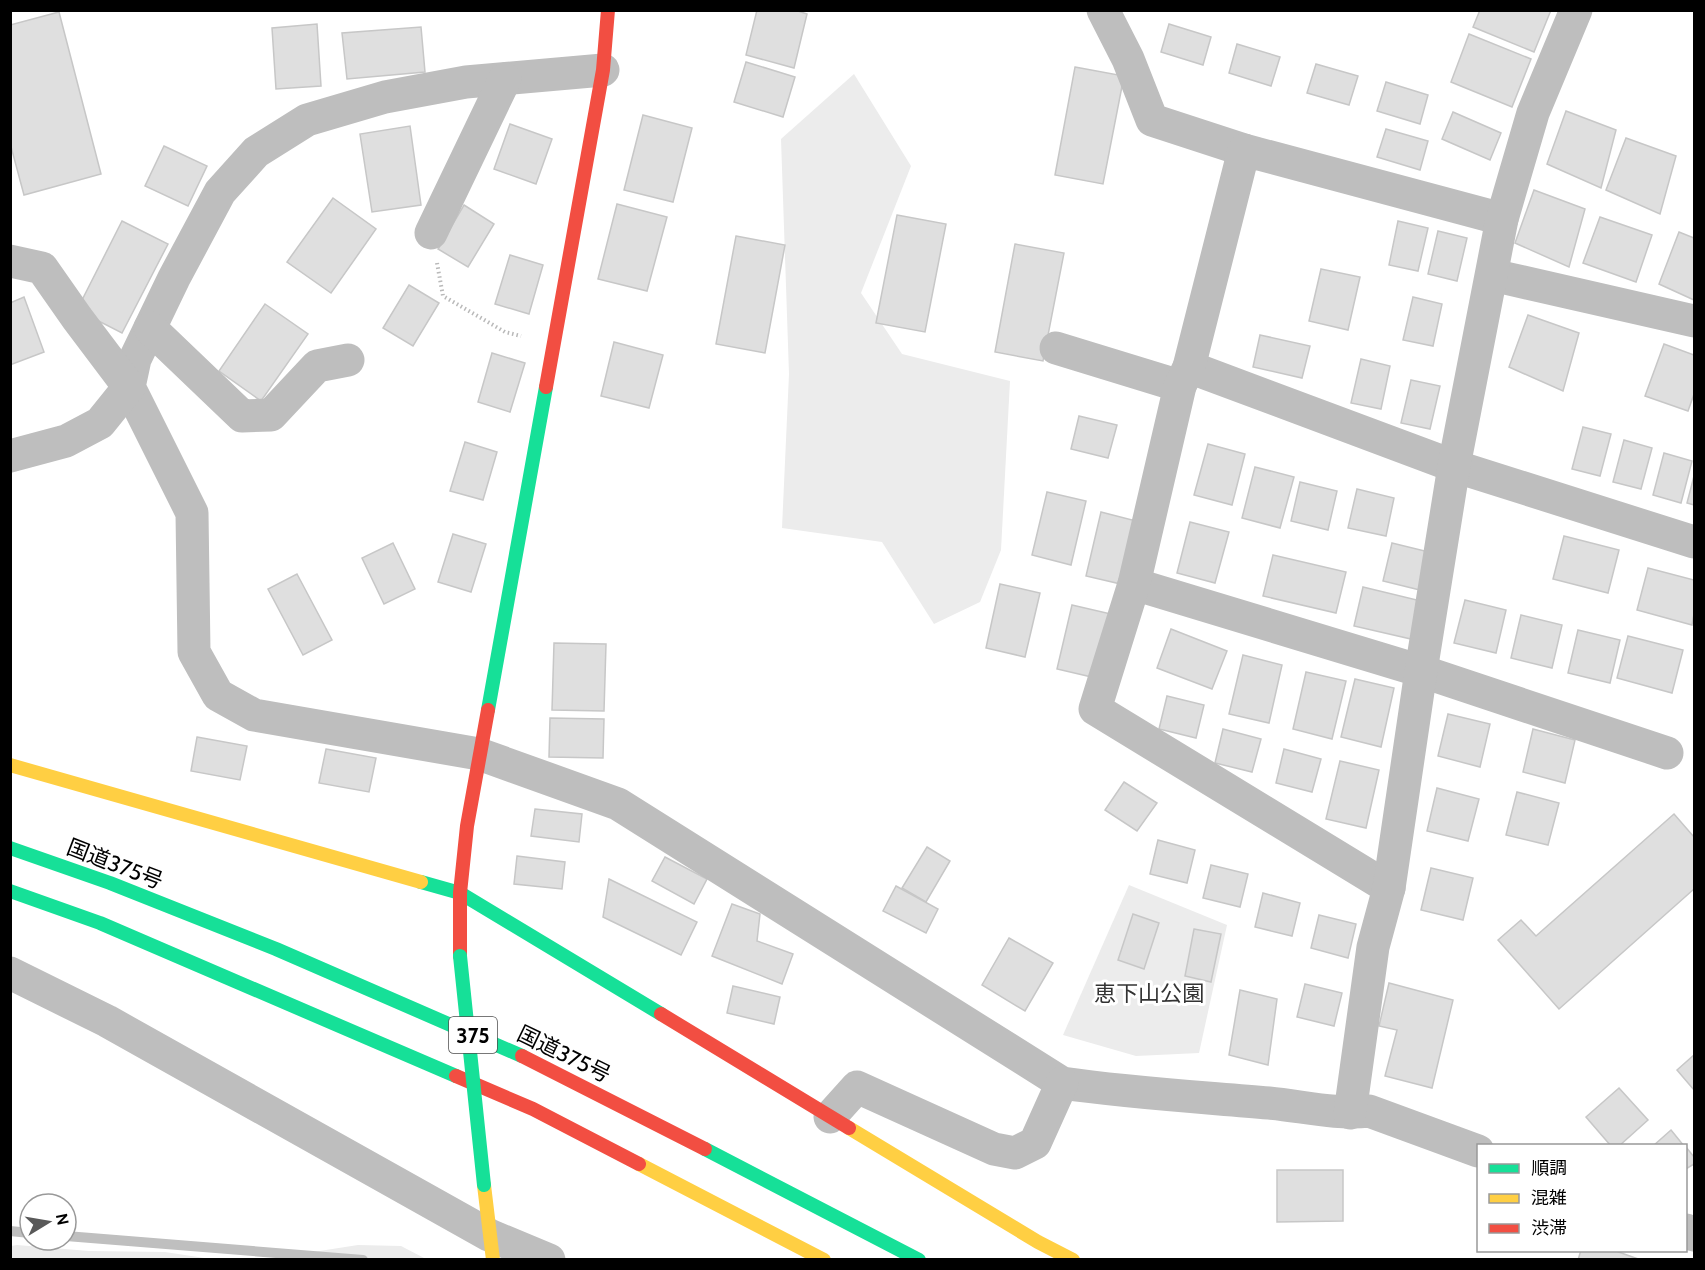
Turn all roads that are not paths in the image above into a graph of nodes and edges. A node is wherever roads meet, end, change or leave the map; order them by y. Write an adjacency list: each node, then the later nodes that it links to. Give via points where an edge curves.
1 (608, 10): 4 (main road)
2 (1102, 10): 6 (street, via 1128,59 1152,120)
3 (1576, 10): 7 (street, via 1533,113)
4 (603, 70): 5 (street); 23 (main road)
5 (505, 79): 8 (street); 12 (street, via 385,97 307,120 256,152 220,192)
6 (1244, 150): 7 (street); 15 (street)
7 (1503, 219): 10 (street)
8 (431, 233)
9 (10, 261): 16 (street, via 42,267)
10 (1491, 275): 11 (street); 18 (street)
11 (1695, 321)
12 (150, 328): 14 (street, via 242,416 271,416 317,366); 16 (street, via 135,359)
13 (1056, 348): 15 (street)
14 (348, 360)
15 (1185, 377): 18 (street); 20 (street)
16 (129, 387): 17 (street, via 100,423 66,441); 23 (street, via 192,513 194,652 218,695 254,715)
17 (10, 456)
18 (1454, 466): 19 (street); 21 (street)
19 (1695, 542)
20 (1134, 584): 21 (street); 26 (street, via 1095,709)
21 (1421, 671): 22 (street); 26 (street)
22 (1667, 753)
23 (479, 754): 28 (main road); 30 (street, via 618,804)
24 (10, 765): 28 (main road)
25 (10, 848): 37 (main road, 国道375号 / 375, via 111,883 276,949 531,1060)
26 (1389, 888): 31 (street, via 1373,947)
27 (10, 891): 36 (main road, 375, via 100,923 533,1109)
28 (460, 892): 32 (main road); 34 (main road, bridge, via 460,956)
29 (10, 974): 34 (street, via 106,1021)
30 (1062, 1083): 31 (street); 32 (street, via 1035,1143 1015,1153 994,1149 857,1087)
31 (1350, 1113): 33 (street, via 1369,1112)
32 (830, 1117): 38 (main road)
33 (1477, 1150)
34 (491, 1247): 35 (street)
35 (549, 1260)
36 (824, 1260)
37 (919, 1260)
38 (1073, 1260)

